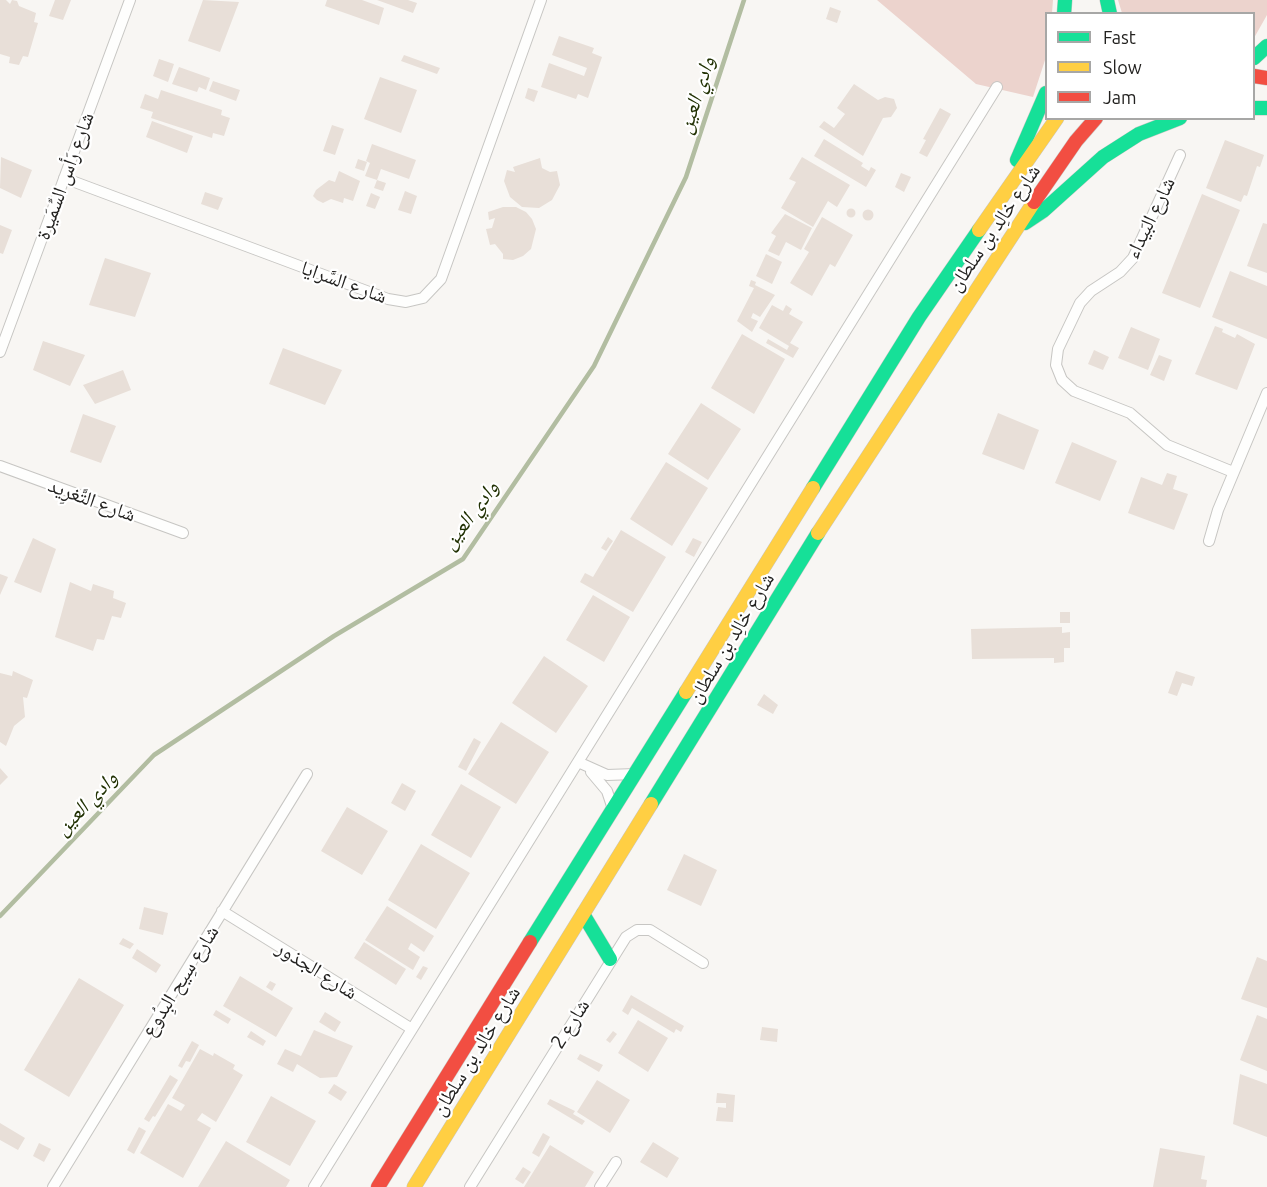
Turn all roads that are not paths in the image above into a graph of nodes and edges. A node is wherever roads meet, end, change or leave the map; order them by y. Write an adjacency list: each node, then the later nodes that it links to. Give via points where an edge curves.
1 (130, 0): 11 (street, شارع رَأس السِّمَيرة)
2 (541, 0): 11 (street, شارع السَّرايا, via 444,270 436,286 423,298 406,302 388,299)
3 (1267, 46): 4 (main road)
4 (1255, 57)
5 (997, 87): 20 (street)
6 (1045, 97): 12 (main road)
7 (1056, 120): 12 (main road, شارع خالِد بن سلطان)
8 (1094, 120): 13 (main road, شارع خالِد بن سلطان)
9 (1175, 120): 13 (main road, via 1112,151 1043,211)
10 (1180, 155): 17 (street, شارع البَيداء, via 1133,258 1080,303 1056,364 1062,380 1074,391 1130,413 1167,445)
11 (64, 178): 14 (street, شارع رَأس السِّمَيرة)
12 (995, 205): 23 (main road, شارع خالِد بن سلطان, via 919,316)
13 (1015, 229): 26 (main road, شارع خالِد بن سلطان, via 842,496)
14 (0, 352)
15 (1267, 393): 17 (street)
16 (0, 466): 18 (street, شارع التَّغرِيد)
17 (1233, 472): 19 (street)
18 (183, 533)
19 (1209, 541)
20 (578, 762): 21 (street); 29 (street)
21 (589, 769): 23 (street, via 616,776); 24 (street, via 602,783)
22 (307, 774): 25 (street, شارع سِيح البِدُوع)
23 (635, 774): 24 (main road, شارع خالِد بن سلطان)
24 (613, 808): 33 (main road, شارع خالِد بن سلطان)
25 (222, 911): 29 (street, شارع الجذور); 31 (street, شارع سِيح البِدُوع)
26 (583, 914): 27 (main road); 34 (main road, شارع خالِد بن سلطان)
27 (610, 959): 28 (street, شارع 2, via 626,937 644,929 656,932); 35 (street, شارع 2)
28 (703, 963)
29 (412, 1029): 32 (street)
30 (616, 1162): 36 (street)
31 (52, 1187)
32 (314, 1187)
33 (378, 1187)
34 (414, 1187)
35 (470, 1187)
36 (600, 1187)

